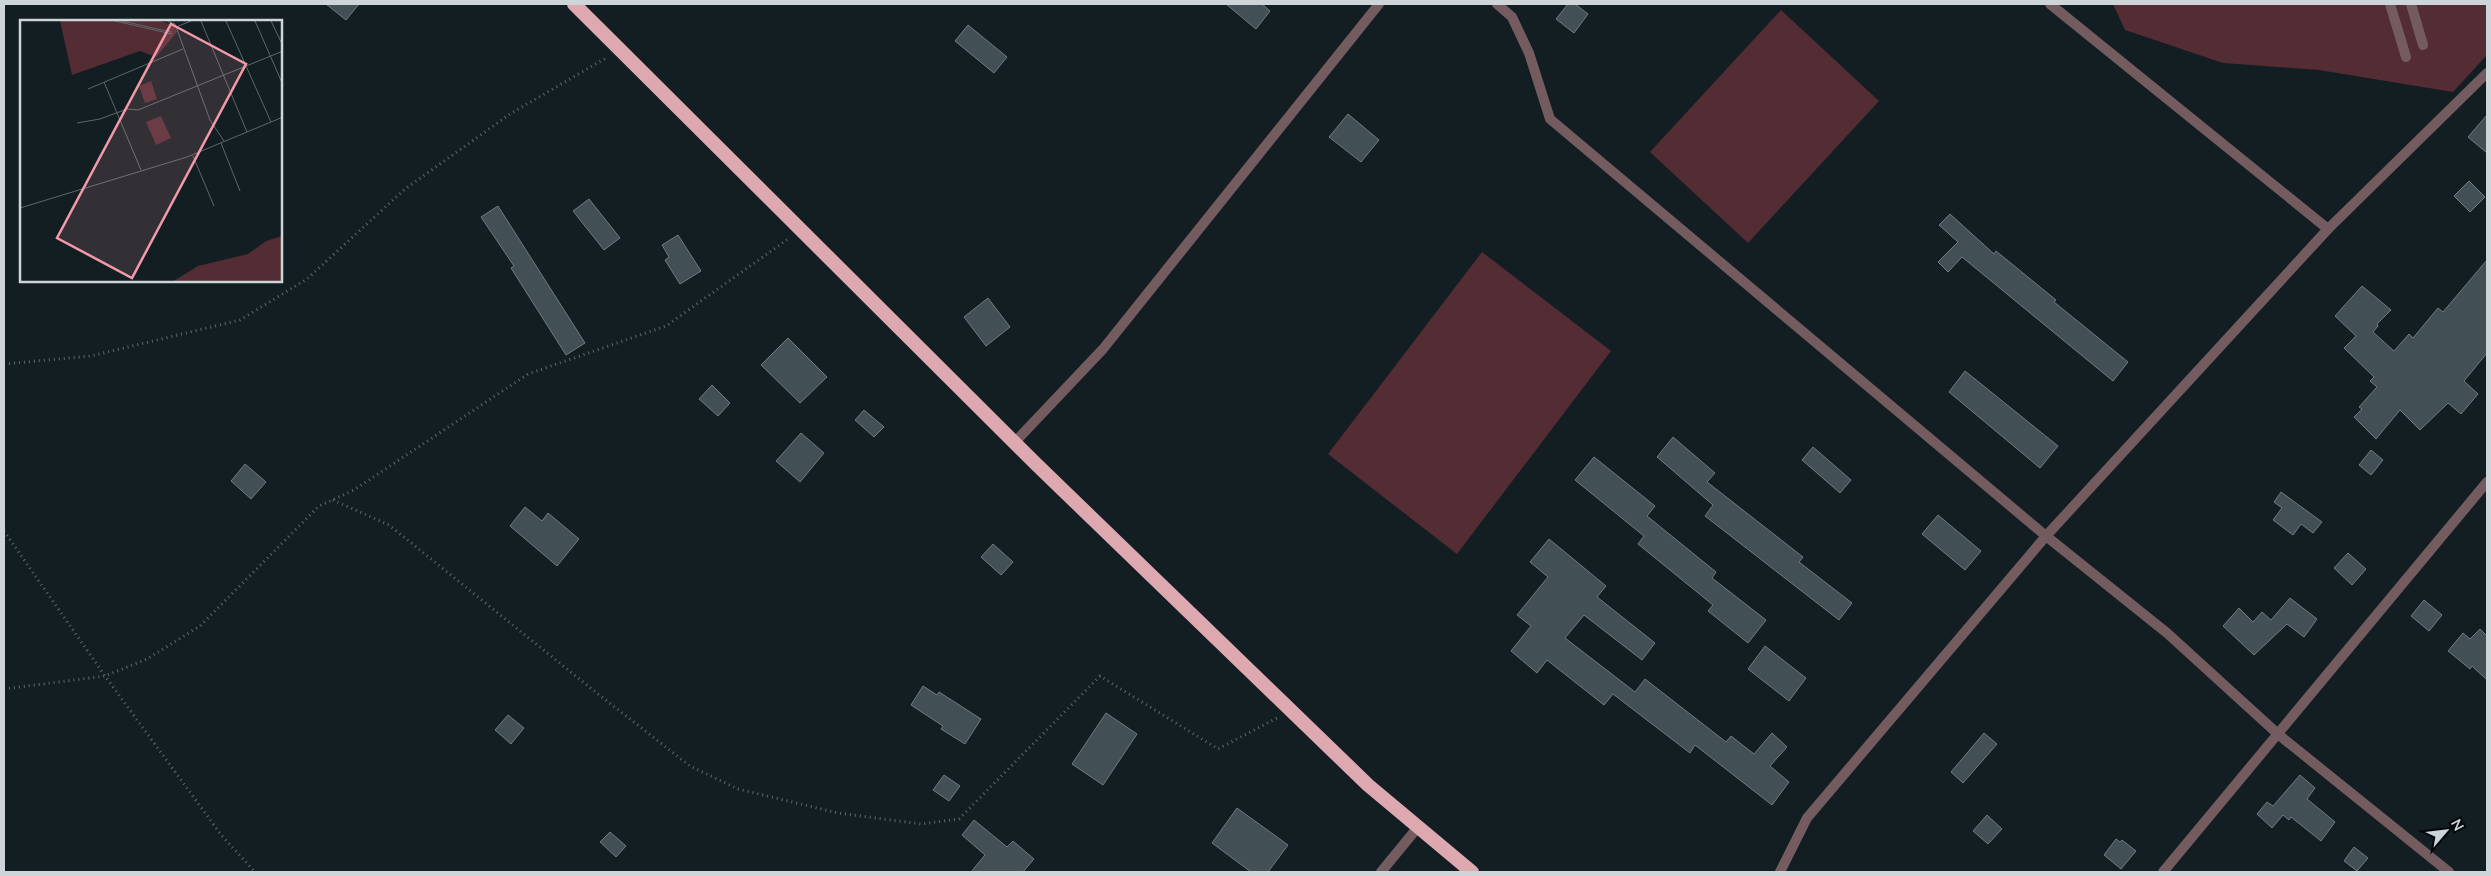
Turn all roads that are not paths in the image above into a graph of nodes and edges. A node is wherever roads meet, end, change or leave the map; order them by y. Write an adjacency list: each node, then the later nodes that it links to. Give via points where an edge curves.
1 (574, 4): 11 (highway)
2 (1379, 4): 11 (street, via 1103,349)
3 (1497, 4): 13 (street, via 1512,17 1529,52 1550,119)
4 (2050, 4): 10 (street)
5 (2390, 4): 8 (street)
6 (2411, 4): 7 (street)
7 (2423, 45)
8 (2406, 57)
9 (2487, 72): 10 (street)
10 (2328, 229): 13 (street)
11 (1014, 443): 15 (highway, via 1368,785)
12 (2487, 482): 14 (street)
13 (2046, 536): 14 (street, via 2167,633); 18 (street, via 1807,818)
14 (2279, 735): 19 (street); 20 (street)
15 (1418, 827): 16 (street); 17 (highway)
16 (1381, 872)
17 (1472, 872)
18 (1780, 872)
19 (2163, 872)
20 (2449, 872)

